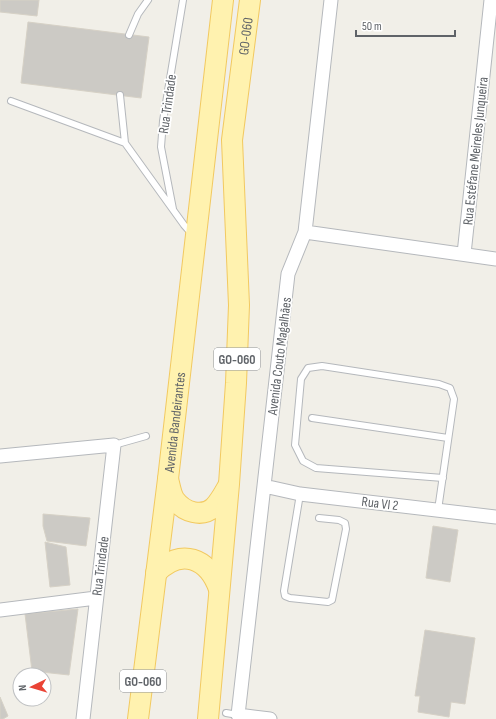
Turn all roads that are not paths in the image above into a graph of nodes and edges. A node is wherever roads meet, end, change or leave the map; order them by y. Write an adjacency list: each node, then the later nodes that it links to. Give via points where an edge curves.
1 (148, 0): 7 (lane)
2 (183, 0): 11 (lane, Rua Trindade, via 161,147)
3 (224, 0): 13 (main road, GO-060 / GO-060)
4 (250, 0): 23 (main road, GO-060 / GO-060, via 232,140 238,305)
5 (330, 0): 12 (street, Avenida Couto Magalhães)
6 (492, 0): 14 (street, Rua Estéfane Meireles Junqueira)
7 (129, 34)
8 (120, 95): 10 (lane)
9 (11, 101): 10 (lane)
10 (125, 143): 11 (lane)
11 (173, 209): 13 (lane)
12 (305, 232): 14 (street); 24 (street, Avenida Couto Magalhães, via 288,274)
13 (196, 238): 22 (main road, Avenida Bandeirantes / GO-060)
14 (464, 254): 15 (street)
15 (496, 259)
16 (312, 418): 18 (lane)
17 (146, 436): 19 (lane)
18 (448, 438): 21 (lane); 21 (lane, via 454,399 450,388 439,384 322,366 308,368 301,379 295,445 303,461 316,468)
19 (114, 445): 20 (street); 31 (street, Rua Trindade)
20 (0, 456)
21 (443, 478): 26 (lane)
22 (168, 479): 23 (main road, via 174,500 182,508 204,513 213,508); 29 (main road, Avenida Bandeirantes / GO-060)
23 (229, 484): 30 (main road, GO-060 / GO-060)
24 (264, 486): 25 (street, Rua VI 2); 34 (street, Avenida Couto Magalhães)
25 (300, 494): 26 (street, Rua VI 2); 28 (lane, via 284,591 285,596 290,598 328,602 332,600 346,528 345,523 339,520)
26 (438, 510): 27 (street, Rua VI 2)
27 (496, 517)
28 (319, 518)
29 (156, 573): 30 (main road, via 172,561 192,560 202,563 210,570); 33 (main road, Avenida Bandeirantes / GO-060)
30 (219, 589): 34 (main road, GO-060 / GO-060)
31 (96, 598): 32 (street); 35 (street, Rua Trindade)
32 (0, 610)
33 (147, 643): 36 (main road, GO-060 / GO-060)
34 (224, 715): 37 (street)
35 (82, 719)
36 (138, 719)
37 (270, 719)

